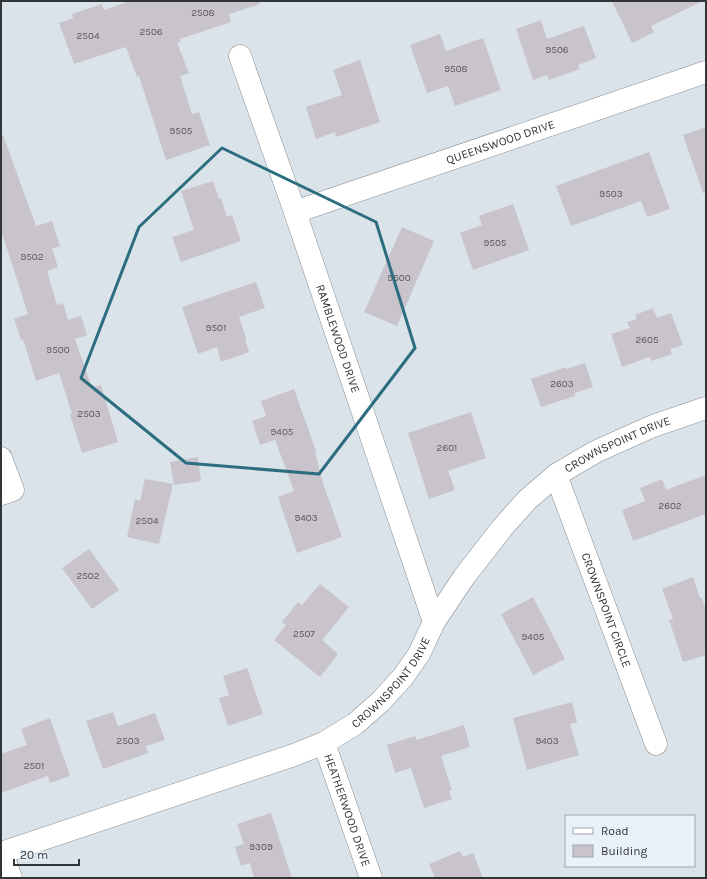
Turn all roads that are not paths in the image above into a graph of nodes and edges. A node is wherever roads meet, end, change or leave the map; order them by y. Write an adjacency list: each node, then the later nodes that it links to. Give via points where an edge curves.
1 (240, 56): 3 (street, RAMBLEWOOD DRIVE)
2 (706, 72): 3 (street, QUEENSWOOD DRIVE)
3 (295, 212): 8 (street, RAMBLEWOOD DRIVE)
4 (706, 408): 6 (street, CROWNSPOINT DRIVE, via 653,426 595,452)
5 (1, 458): 7 (street)
6 (556, 475): 8 (street, CROWNSPOINT DRIVE, via 526,500 502,528 464,577); 10 (street, CROWNSPOINT CIRCLE)
7 (7, 492)
8 (434, 622): 9 (street, CROWNSPOINT DRIVE, via 419,654 403,677 355,724)
9 (324, 743): 11 (street, CROWNSPOINT DRIVE); 13 (street, HEATHERWOOD DRIVE)
10 (656, 744)
11 (2, 853): 12 (street)
12 (10, 878)
13 (371, 878)

